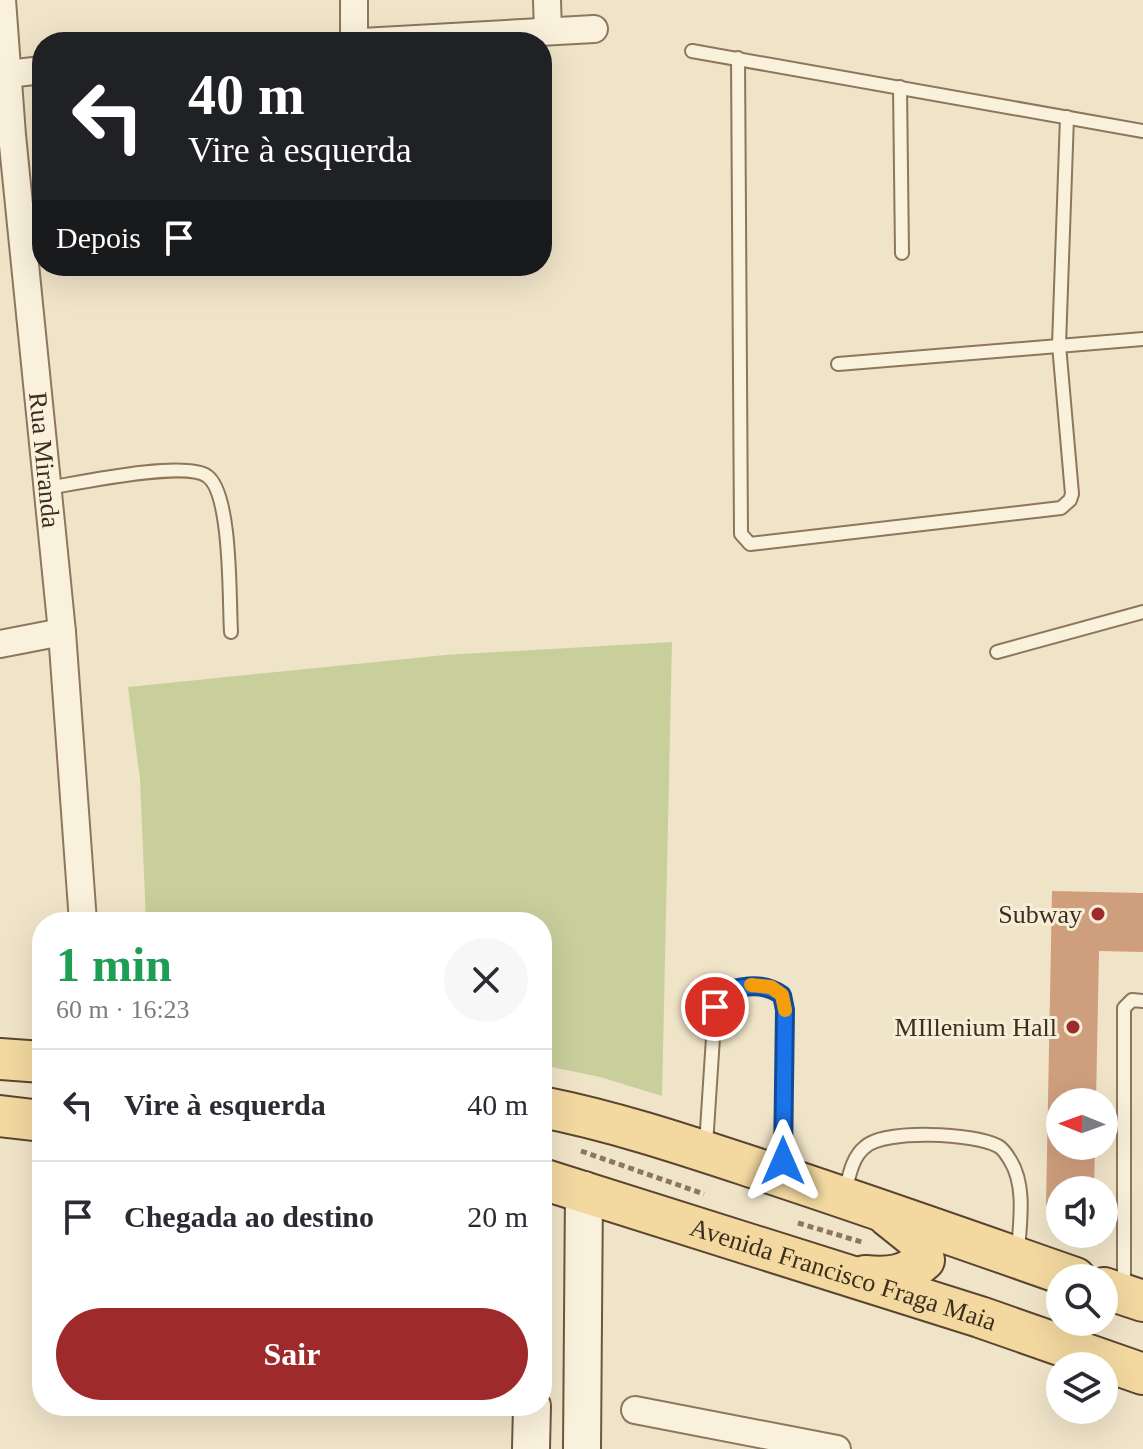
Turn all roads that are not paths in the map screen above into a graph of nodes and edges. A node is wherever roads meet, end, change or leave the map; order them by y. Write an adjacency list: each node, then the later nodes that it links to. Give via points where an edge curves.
1 (2, 0): 11 (street, Rua Miranda)
2 (354, 0): 6 (street)
3 (547, 0): 5 (street)
4 (594, 29): 5 (street)
5 (548, 31): 7 (street)
6 (354, 32)
7 (531, 32)
8 (692, 51): 9 (lane)
9 (738, 58): 12 (lane); 18 (lane, via 741,534 746,542 1061,508 1072,494)
10 (32, 71): 11 (street)
11 (8, 74): 15 (street, Rua Miranda)
12 (900, 87): 13 (lane); 16 (lane)
13 (1067, 117): 14 (lane); 18 (lane)
14 (1143, 131)
15 (6, 136): 20 (street, Rua Miranda)
16 (902, 253)
17 (1143, 339): 18 (lane)
18 (1059, 345): 19 (lane)
19 (838, 364)
20 (48, 488): 22 (street, Rua Miranda); 23 (lane, via 155,472 207,475 219,491 225,521)
21 (1143, 612): 25 (lane)
22 (62, 632): 24 (street); 26 (street, Rua Miranda)
23 (231, 632)
24 (0, 644)
25 (997, 652)
26 (82, 912)
27 (1143, 1001): 41 (lane, via 1132,1000 1124,1008)
28 (0, 1059): 29 (main road)
29 (32, 1061)
30 (552, 1109): 33 (main road, Avenida Francisco Fraga Maia)
31 (0, 1116): 32 (main road)
32 (32, 1120)
33 (706, 1152): 34 (main road, Avenida Francisco Fraga Maia); 34 (lane, via 715,1007 724,991 747,985 771,987 782,995 785,1010)
34 (783, 1177): 37 (main road, Avenida Francisco Fraga Maia)
35 (552, 1182): 36 (main road, Avenida Francisco Fraga Maia)
36 (584, 1190): 37 (main road, Avenida Francisco Fraga Maia); 47 (street)
37 (857, 1230): 38 (main road, Avenida Francisco Fraga Maia); 39 (lane, via 855,1161 865,1146 890,1137 972,1138 999,1146 1019,1182); 42 (main road, Avenida Francisco Fraga Maia)
38 (976, 1243): 39 (main road, Avenida Francisco Fraga Maia); 42 (main road, via 941,1246 933,1252 933,1263 941,1282)
39 (1018, 1258): 40 (main road, Avenida Francisco Fraga Maia)
40 (1046, 1268)
41 (1124, 1295)
42 (980, 1317): 43 (main road, Avenida Francisco Fraga Maia)
43 (1143, 1374)
44 (635, 1410): 48 (street)
45 (532, 1416): 46 (street)
46 (531, 1449)
47 (582, 1449)
48 (837, 1449)

